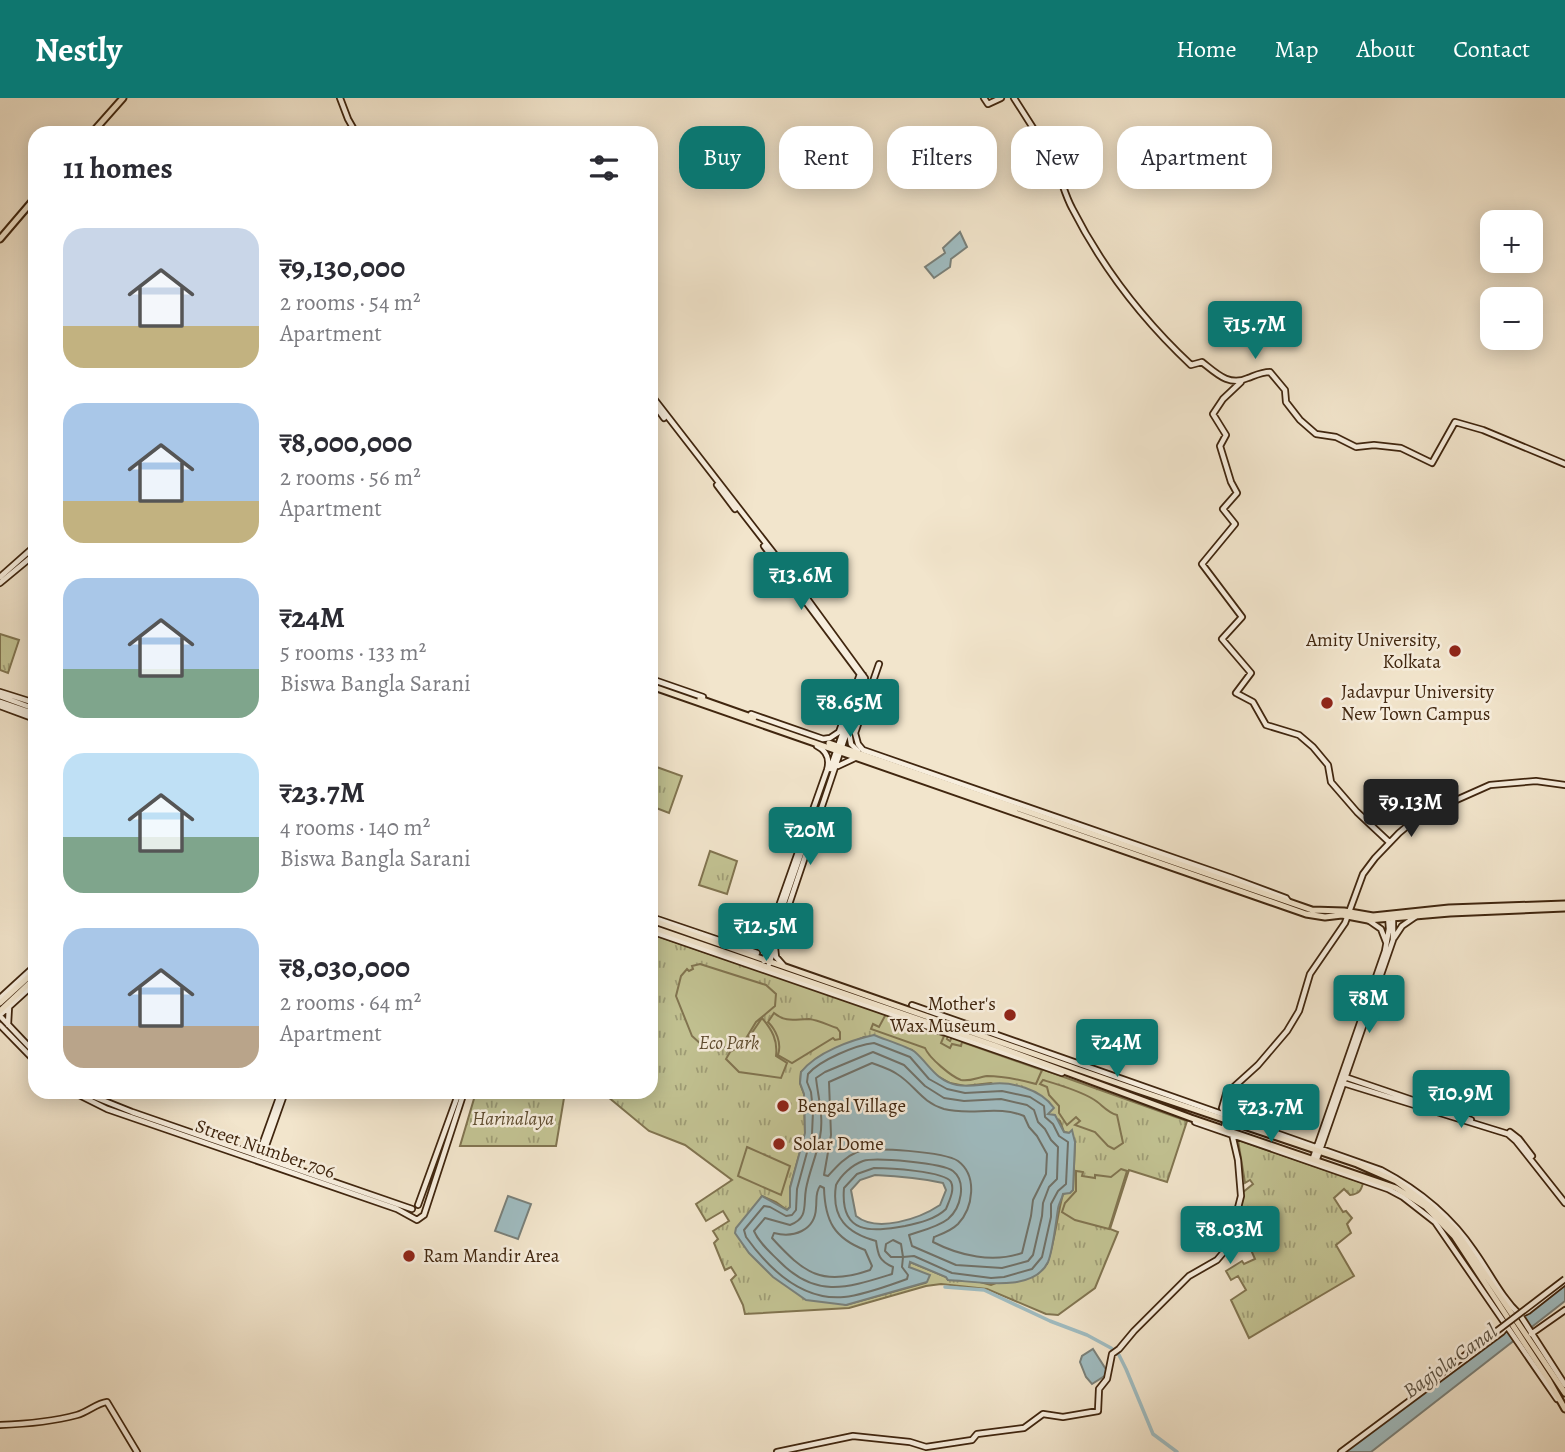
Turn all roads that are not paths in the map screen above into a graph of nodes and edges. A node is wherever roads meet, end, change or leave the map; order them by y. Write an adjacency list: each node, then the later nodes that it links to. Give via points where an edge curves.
1 (121, 98): 6 (main road)
2 (340, 98): 7 (street)
3 (984, 98): 4 (street, via 988,104)
4 (1001, 98)
5 (1014, 98): 10 (street, via 1042,142 1043,163 1056,168 1090,242 1136,306 1191,365 1202,362 1219,376)
6 (97, 126)
7 (352, 126)
8 (28, 205): 9 (main road)
9 (0, 237)
10 (1241, 382): 13 (street, via 1270,372 1285,390 1286,402 1316,434 1356,447 1401,448 1432,463 1455,422); 35 (street, via 1213,415 1226,435 1220,446 1237,493 1223,509 1235,524 1202,562 1242,617 1222,639 1251,673 1236,693 1253,702 1266,725 1298,735 1313,747 1328,765 1331,782)
11 (658, 407): 19 (street)
12 (658, 407): 19 (street)
13 (1565, 464)
14 (28, 558): 16 (street)
15 (28, 559): 17 (street)
16 (0, 576)
17 (0, 583)
18 (879, 664): 27 (street)
19 (862, 675): 20 (street, via 841,730 826,739); 26 (street, via 866,681); 29 (street)
20 (658, 686)
21 (658, 686): 30 (main road)
22 (658, 687): 43 (street, via 819,746 826,753 827,770)
23 (0, 694): 25 (street)
24 (0, 704): 28 (street)
25 (28, 704)
26 (856, 708): 27 (street); 29 (street)
27 (863, 711): 36 (street, via 855,736 863,750 1232,878)
28 (28, 714)
29 (846, 730): 30 (street); 31 (street); 32 (street)
30 (822, 743): 31 (main road); 33 (street)
31 (840, 749): 32 (main road); 33 (street)
32 (860, 755): 33 (street); 36 (main road); 38 (main road, via 1298,912)
33 (833, 767): 43 (street)
34 (1565, 785): 35 (street, via 1535,781 1492,784 1415,819)
35 (1389, 842): 38 (street, via 1363,874)
36 (1289, 903): 38 (main road)
37 (1565, 906): 39 (main road, via 1449,908); 40 (main road)
38 (1349, 914): 39 (main road); 41 (main road); 71 (street, via 1310,974 1299,1011 1287,1031 1223,1100)
39 (1391, 916): 40 (main road); 41 (main road); 46 (street); 47 (street)
40 (1415, 916): 46 (street)
41 (1367, 920): 47 (street, via 1381,929)
42 (658, 921): 49 (main road)
43 (776, 926): 48 (street); 50 (street)
44 (658, 931): 53 (main road)
45 (658, 931): 73 (street)
46 (1393, 940): 65 (street)
47 (1387, 943): 65 (street)
48 (775, 944): 53 (street); 54 (street, via 776,957)
49 (725, 945): 51 (street); 52 (main road)
50 (769, 946): 51 (street); 53 (street)
51 (757, 953): 52 (street)
52 (747, 954): 53 (main road)
53 (766, 963): 54 (main road); 72 (main road)
54 (786, 968): 71 (main road)
55 (28, 974): 58 (main road)
56 (28, 987): 60 (street)
57 (28, 987): 61 (main road)
58 (1, 998)
59 (912, 1005): 71 (street)
60 (9, 1006): 61 (street); 62 (street)
61 (0, 1014): 62 (street)
62 (3, 1027): 63 (street); 64 (street)
63 (28, 1048)
64 (28, 1054)
65 (1343, 1079): 74 (street); 77 (street, via 1512,1133)
66 (87, 1099): 80 (street, Street Number 706)
67 (98, 1099): 75 (street, Street Number 706)
68 (280, 1099): 75 (street)
69 (459, 1099): 78 (street)
70 (460, 1099): 79 (street)
71 (1227, 1118): 72 (street); 74 (main road)
72 (1224, 1128): 73 (main road)
73 (1232, 1133): 76 (main road); 82 (street, via 1403,1197 1435,1222); 93 (street, via 1241,1196 1228,1247 1217,1260 1189,1276 1115,1352 1107,1379 1098,1389 1095,1412 1055,1418 1043,1414 1024,1428 926,1447 853,1436)
74 (1319, 1149): 76 (street); 82 (main road, via 1386,1176 1430,1206 1461,1239)
75 (260, 1156): 80 (street, Street Number 706)
76 (1315, 1159): 82 (main road, via 1384,1182 1426,1208 1454,1236)
77 (1565, 1200)
78 (418, 1205): 79 (street); 80 (street)
79 (424, 1210): 80 (street, via 420,1219 414,1219)
80 (411, 1212)
81 (1565, 1281): 84 (street); 88 (street, bridge)
82 (1506, 1310): 84 (main road); 84 (street)
83 (1565, 1310): 85 (street)
84 (1515, 1319): 85 (main road); 86 (street); 88 (street)
85 (1527, 1336): 86 (main road); 87 (street); 89 (main road)
86 (1546, 1380): 90 (main road)
87 (1565, 1385)
88 (1423, 1390): 94 (street)
89 (1565, 1393)
90 (1563, 1408)
91 (0, 1425): 92 (street, via 51,1422 107,1402)
92 (137, 1452)
93 (777, 1452)
94 (1340, 1452)

